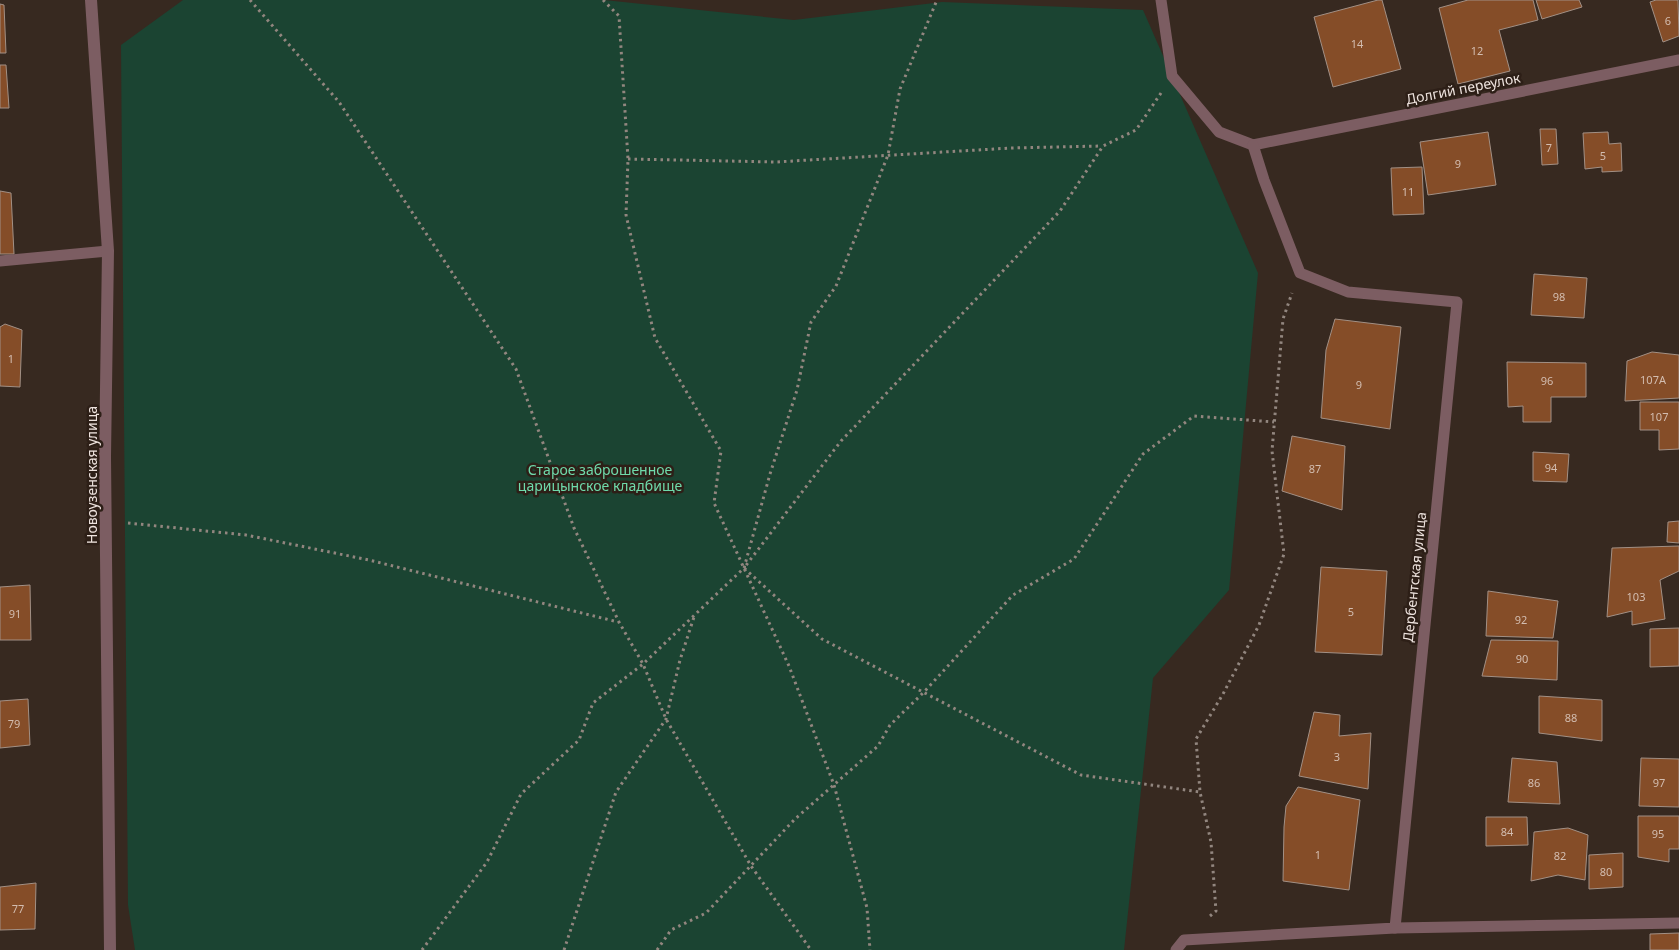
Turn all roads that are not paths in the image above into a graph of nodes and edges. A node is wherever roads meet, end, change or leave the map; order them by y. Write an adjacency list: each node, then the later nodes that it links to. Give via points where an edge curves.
1 (91, 0): 5 (street, Новоузенская улица)
2 (1162, 0): 4 (lane, via 1172,76 1219,132)
3 (1679, 60): 4 (lane, Долгий переулок)
4 (1253, 145): 8 (lane, Дербентская улица, via 1300,273 1348,292 1457,302)
5 (108, 251): 6 (lane); 9 (street, Новоузенская улица, via 104,457)
6 (0, 260)
7 (1679, 923): 8 (lane)
8 (1395, 928): 10 (lane, via 1184,940)
9 (110, 950)
10 (1176, 950)

